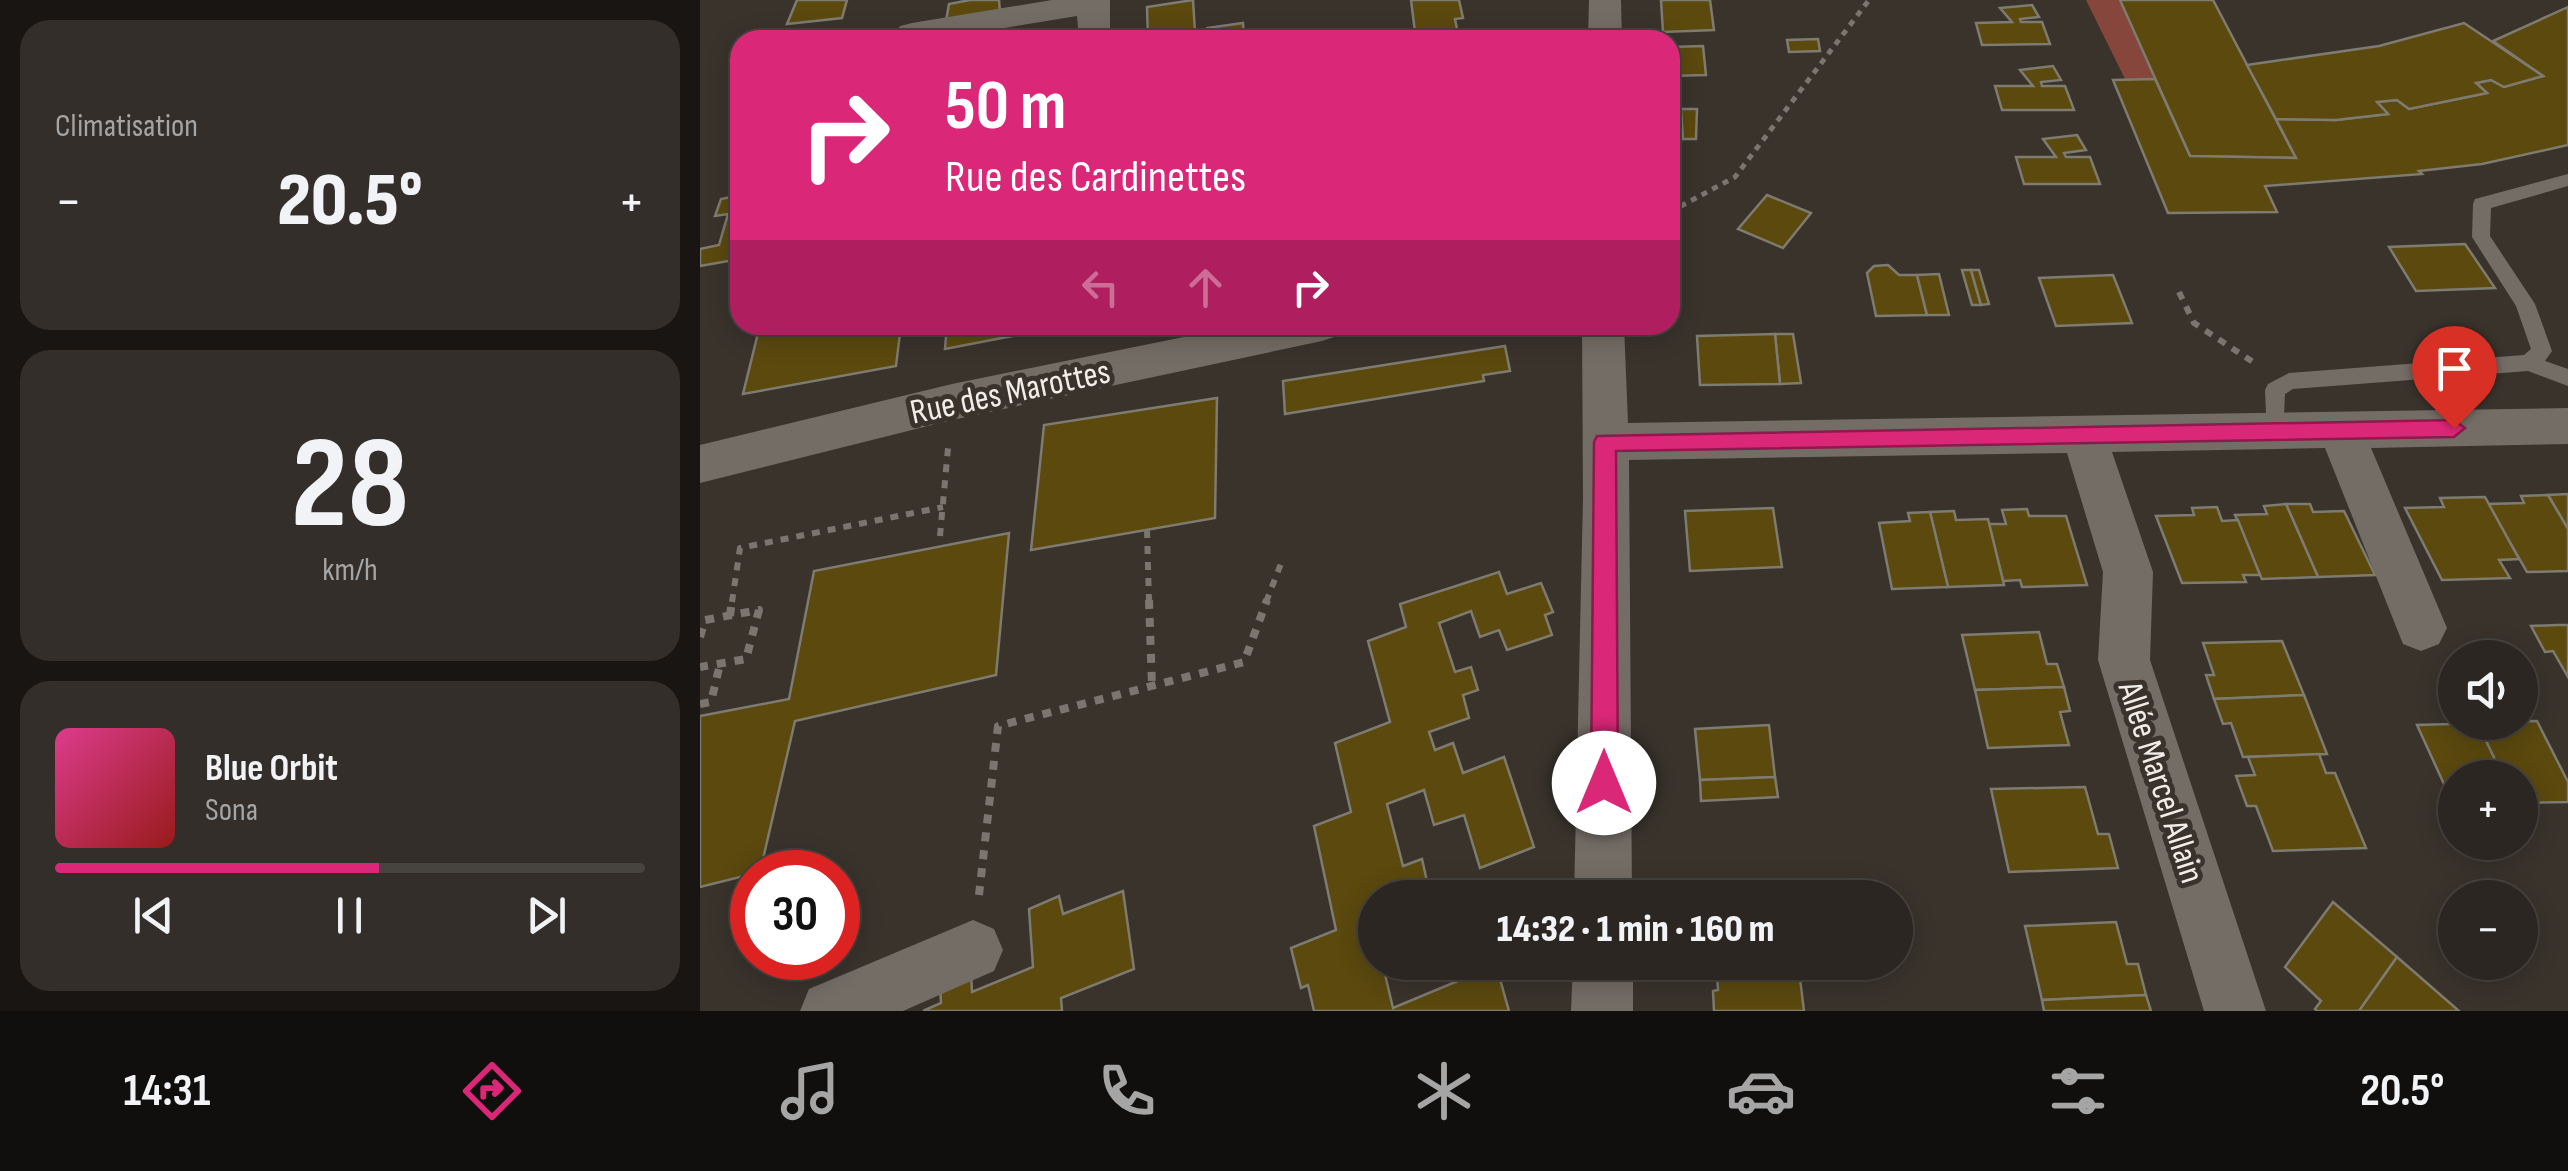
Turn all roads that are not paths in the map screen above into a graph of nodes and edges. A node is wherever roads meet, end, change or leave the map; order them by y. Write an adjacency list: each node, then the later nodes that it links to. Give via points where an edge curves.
1 (1605, 0): 5 (street)
2 (1094, 2): 3 (street); 4 (street)
3 (930, 30)
4 (1093, 30)
5 (1604, 30)
6 (2568, 180): 9 (lane, via 2482,204 2481,237 2525,304 2542,351)
7 (1274, 335): 16 (street, Rue des Marottes, via 952,402)
8 (1602, 335): 15 (street)
9 (2529, 363): 10 (lane); 13 (lane, via 2290,381 2274,390)
10 (2568, 378)
11 (2568, 426): 12 (street)
12 (2341, 431): 13 (street); 17 (street)
13 (2276, 432): 14 (street)
14 (2084, 435): 15 (street); 23 (street, Allée Marcel Allain, via 2128,572 2124,660)
15 (1605, 442): 18 (street)
16 (700, 464)
17 (2422, 628)
18 (1603, 880)
19 (973, 950): 21 (street)
20 (1603, 980): 22 (street)
21 (831, 1011)
22 (1602, 1011)
23 (2235, 1011)

